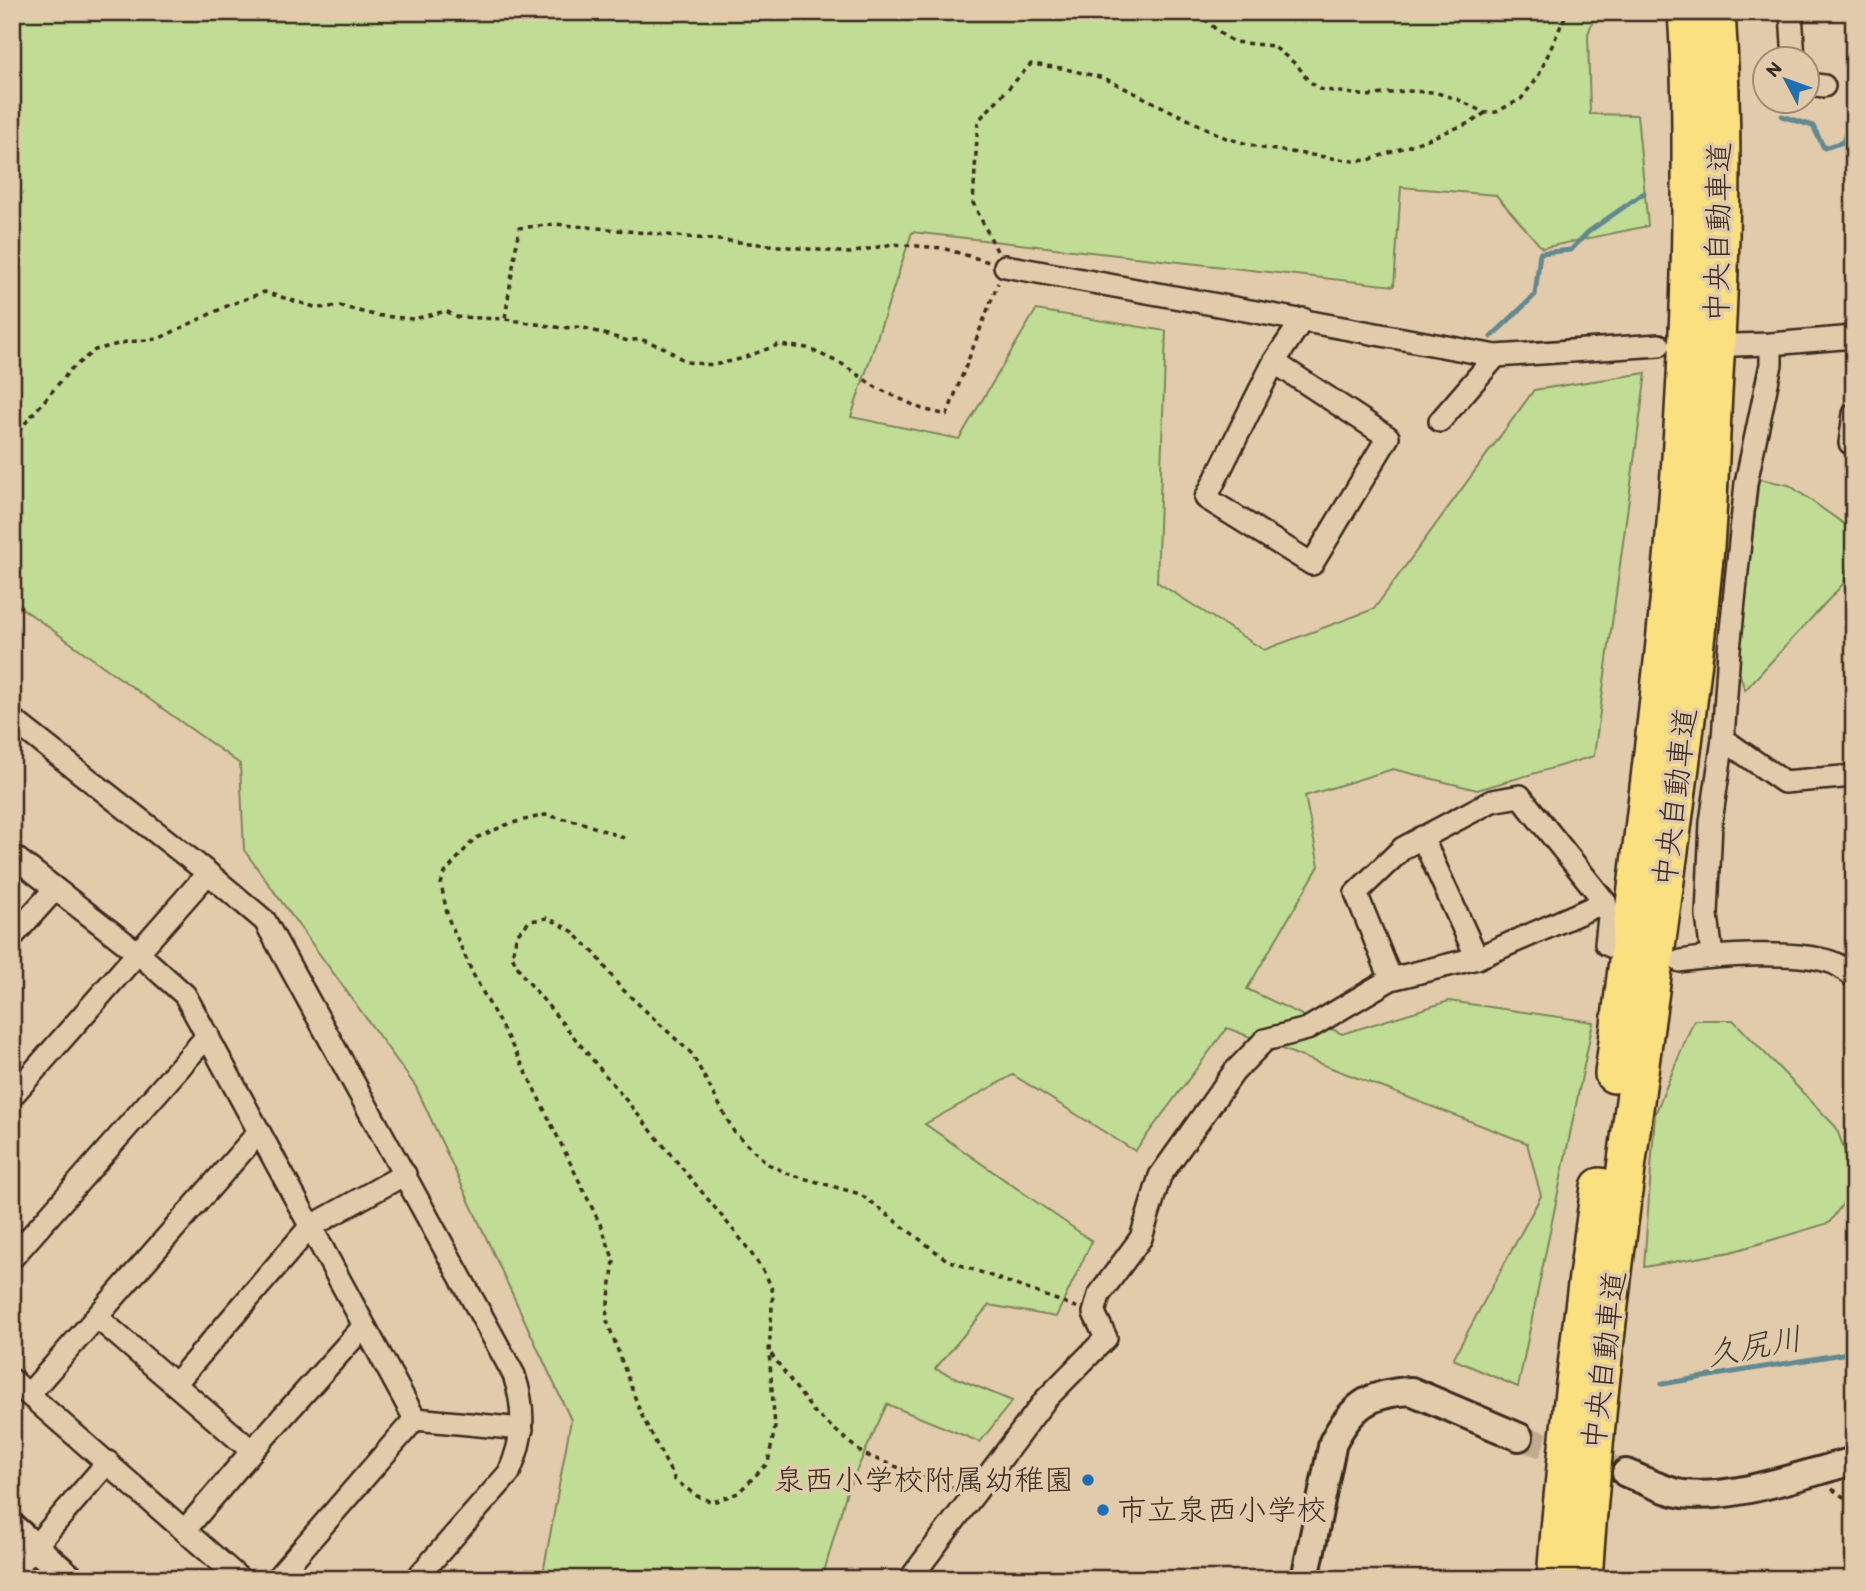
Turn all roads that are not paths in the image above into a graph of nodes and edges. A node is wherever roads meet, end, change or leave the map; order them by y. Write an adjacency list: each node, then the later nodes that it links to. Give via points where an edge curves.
1 (1687, 12): 60 (highway, 中央自動車道, via 1690,326 1674,551 1651,775 1576,1359)
2 (1716, 12): 61 (highway, 中央自動車道, via 1721,186 1704,554 1603,1364)
3 (1791, 12): 4 (street)
4 (1793, 46)
5 (1005, 266): 6 (street)
6 (1303, 319): 11 (street); 12 (street)
7 (1854, 337): 8 (street)
8 (1771, 344): 10 (street); 17 (street, via 1771,364 1746,483)
9 (1659, 345): 11 (street)
10 (1734, 345)
11 (1496, 356): 14 (street)
12 (1274, 362): 12 (street, via 1206,498 1312,564 1388,437)
13 (1854, 414): 15 (street)
14 (1440, 421)
15 (1850, 443)
16 (12, 719): 21 (street)
17 (1723, 738): 18 (street, via 1784,782); 27 (street, via 1711,822 1707,915)
18 (1854, 776)
19 (1422, 838): 23 (street, via 1492,801 1520,796); 28 (street); 31 (street, via 1403,848 1356,892)
20 (12, 855): 22 (street)
21 (208, 873): 26 (street); 35 (street, via 265,921)
22 (55, 888): 24 (street); 26 (street)
23 (1605, 902): 25 (street, via 1609,917 1606,944); 28 (street)
24 (12, 937)
25 (1620, 950)
26 (138, 953): 32 (street, via 185,995); 33 (street)
27 (1712, 956): 29 (street); 30 (street, via 1830,961)
28 (1477, 958): 31 (street)
29 (1680, 961)
30 (1854, 977)
31 (1391, 979): 58 (street, via 1307,1028 1265,1040 1234,1072 1160,1176 1141,1238 1099,1296 1094,1313 1107,1338 1046,1399)
32 (208, 1035): 34 (street); 37 (street)
33 (12, 1097)
34 (258, 1132): 36 (street); 38 (street)
35 (405, 1174): 36 (street); 44 (street, via 514,1375)
36 (310, 1227): 39 (street); 41 (street)
37 (12, 1258)
38 (97, 1318): 41 (street); 42 (street)
39 (364, 1326): 43 (street); 46 (street)
40 (12, 1380): 42 (street)
41 (175, 1384): 46 (street)
42 (29, 1394): 48 (street)
43 (415, 1419): 44 (street); 56 (street)
44 (522, 1429): 57 (street, via 509,1473)
45 (1519, 1437): 59 (street, via 1411,1391 1356,1407 1334,1441)
46 (252, 1451): 51 (street)
47 (1854, 1461): 49 (street, via 1707,1495 1680,1493)
48 (108, 1462): 51 (street); 52 (street)
49 (1626, 1473)
50 (12, 1527): 52 (street)
51 (185, 1530): 55 (street)
52 (35, 1547): 53 (street); 54 (street)
53 (12, 1573)
54 (71, 1579)
55 (240, 1579)
56 (276, 1579)
57 (416, 1579)
58 (910, 1579)
59 (1305, 1579)
60 (1556, 1579)
61 (1583, 1579)

